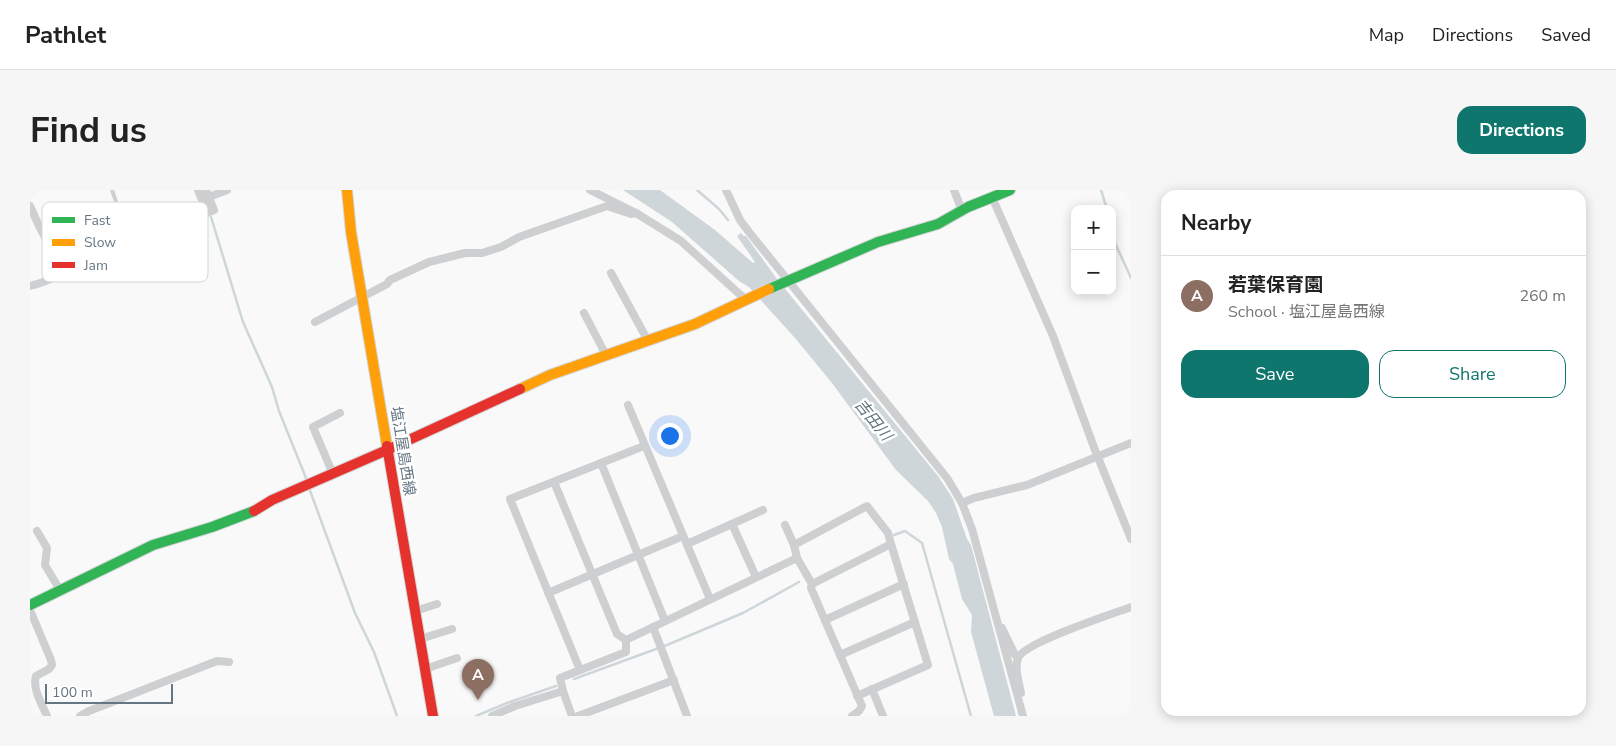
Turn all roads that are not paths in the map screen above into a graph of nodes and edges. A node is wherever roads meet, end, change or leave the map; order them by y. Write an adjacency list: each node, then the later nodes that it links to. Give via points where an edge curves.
1 (112, 190): 11 (lane)
2 (198, 190): 12 (street)
3 (227, 190): 9 (street)
4 (346, 190): 24 (street, 塩江屋島西線)
5 (590, 190): 16 (street)
6 (726, 190): 21 (street, via 740,220)
7 (954, 190): 14 (street)
8 (1010, 190): 10 (street)
9 (208, 193): 15 (street, via 214,210)
10 (992, 197): 14 (street); 35 (street, via 1053,336)
11 (116, 202)
12 (203, 202)
13 (30, 206): 17 (street)
14 (962, 210): 21 (street, via 938,224 878,242)
15 (208, 213)
16 (636, 213): 24 (street, via 602,207 519,237 501,247 429,262); 25 (street, via 682,241)
17 (38, 226): 18 (street); 19 (street)
18 (30, 230)
19 (42, 233)
20 (611, 273): 28 (street)
21 (785, 281): 25 (street); 39 (street, via 947,478)
22 (44, 282): 23 (street)
23 (30, 286)
24 (363, 296): 27 (street); 34 (street, 塩江屋島西線)
25 (748, 299): 28 (street, via 695,324)
26 (584, 313): 29 (street)
27 (315, 322)
28 (648, 341): 29 (street)
29 (606, 355): 34 (street, via 550,375)
30 (628, 405): 33 (street)
31 (340, 413): 37 (street, via 312,427)
32 (1131, 443): 35 (street)
33 (644, 446): 36 (street); 44 (street)
34 (387, 450): 37 (street); 62 (street, 塩江屋島西線)
35 (1098, 457): 39 (street, via 1027,485); 45 (street)
36 (600, 463): 38 (street); 49 (street)
37 (333, 474): 55 (street, via 246,514 153,545)
38 (554, 482): 51 (street); 56 (street, via 510,499)
39 (962, 503): 63 (street)
40 (763, 510): 41 (street)
41 (732, 524): 46 (street); 52 (street)
42 (785, 525): 47 (street)
43 (37, 531): 55 (street, via 46,548 45,566)
44 (683, 536): 46 (street); 49 (street)
45 (1131, 539)
46 (687, 544): 57 (street)
47 (794, 544): 48 (street, via 868,506); 50 (street)
48 (892, 544): 53 (street); 54 (street)
49 (638, 555): 51 (street); 65 (street)
50 (797, 558): 52 (street); 53 (street)
51 (593, 574): 56 (street); 70 (street, via 617,634)
52 (756, 577): 57 (street)
53 (812, 584): 64 (street)
54 (904, 584): 64 (street); 66 (street)
55 (60, 590): 59 (street)
56 (548, 593): 76 (street)
57 (710, 599): 65 (street)
58 (437, 604): 62 (street)
59 (30, 605)
60 (1131, 607): 73 (street, via 1034,644)
61 (30, 610): 83 (street, via 52,665 34,680)
62 (415, 611): 69 (street, 塩江屋島西線)
63 (996, 618): 73 (street); 81 (street)
64 (824, 620): 71 (street)
65 (665, 621): 67 (street)
66 (915, 622): 71 (street); 78 (street, via 928,665)
67 (653, 627): 70 (street); 77 (street)
68 (452, 629): 69 (street)
69 (420, 640): 75 (street, 塩江屋島西線)
70 (626, 640): 76 (street, via 626,652)
71 (840, 655): 80 (street)
72 (457, 658): 75 (street)
73 (1018, 658): 81 (street, via 1016,666 1022,698)
74 (228, 662): 84 (street, via 217,661)
75 (425, 669): 85 (street, 塩江屋島西線)
76 (580, 670): 79 (street, via 560,678)
77 (674, 680): 88 (street); 89 (street)
78 (872, 689): 80 (street); 91 (street)
79 (563, 691): 82 (street); 87 (street)
80 (857, 696): 90 (street, via 862,706)
81 (1019, 703): 92 (street)
82 (508, 713): 86 (street)
83 (47, 716)
84 (80, 716)
85 (433, 716)
86 (492, 716)
87 (572, 716)
88 (578, 716)
89 (686, 716)
90 (852, 716)
91 (883, 716)
92 (1023, 716)

